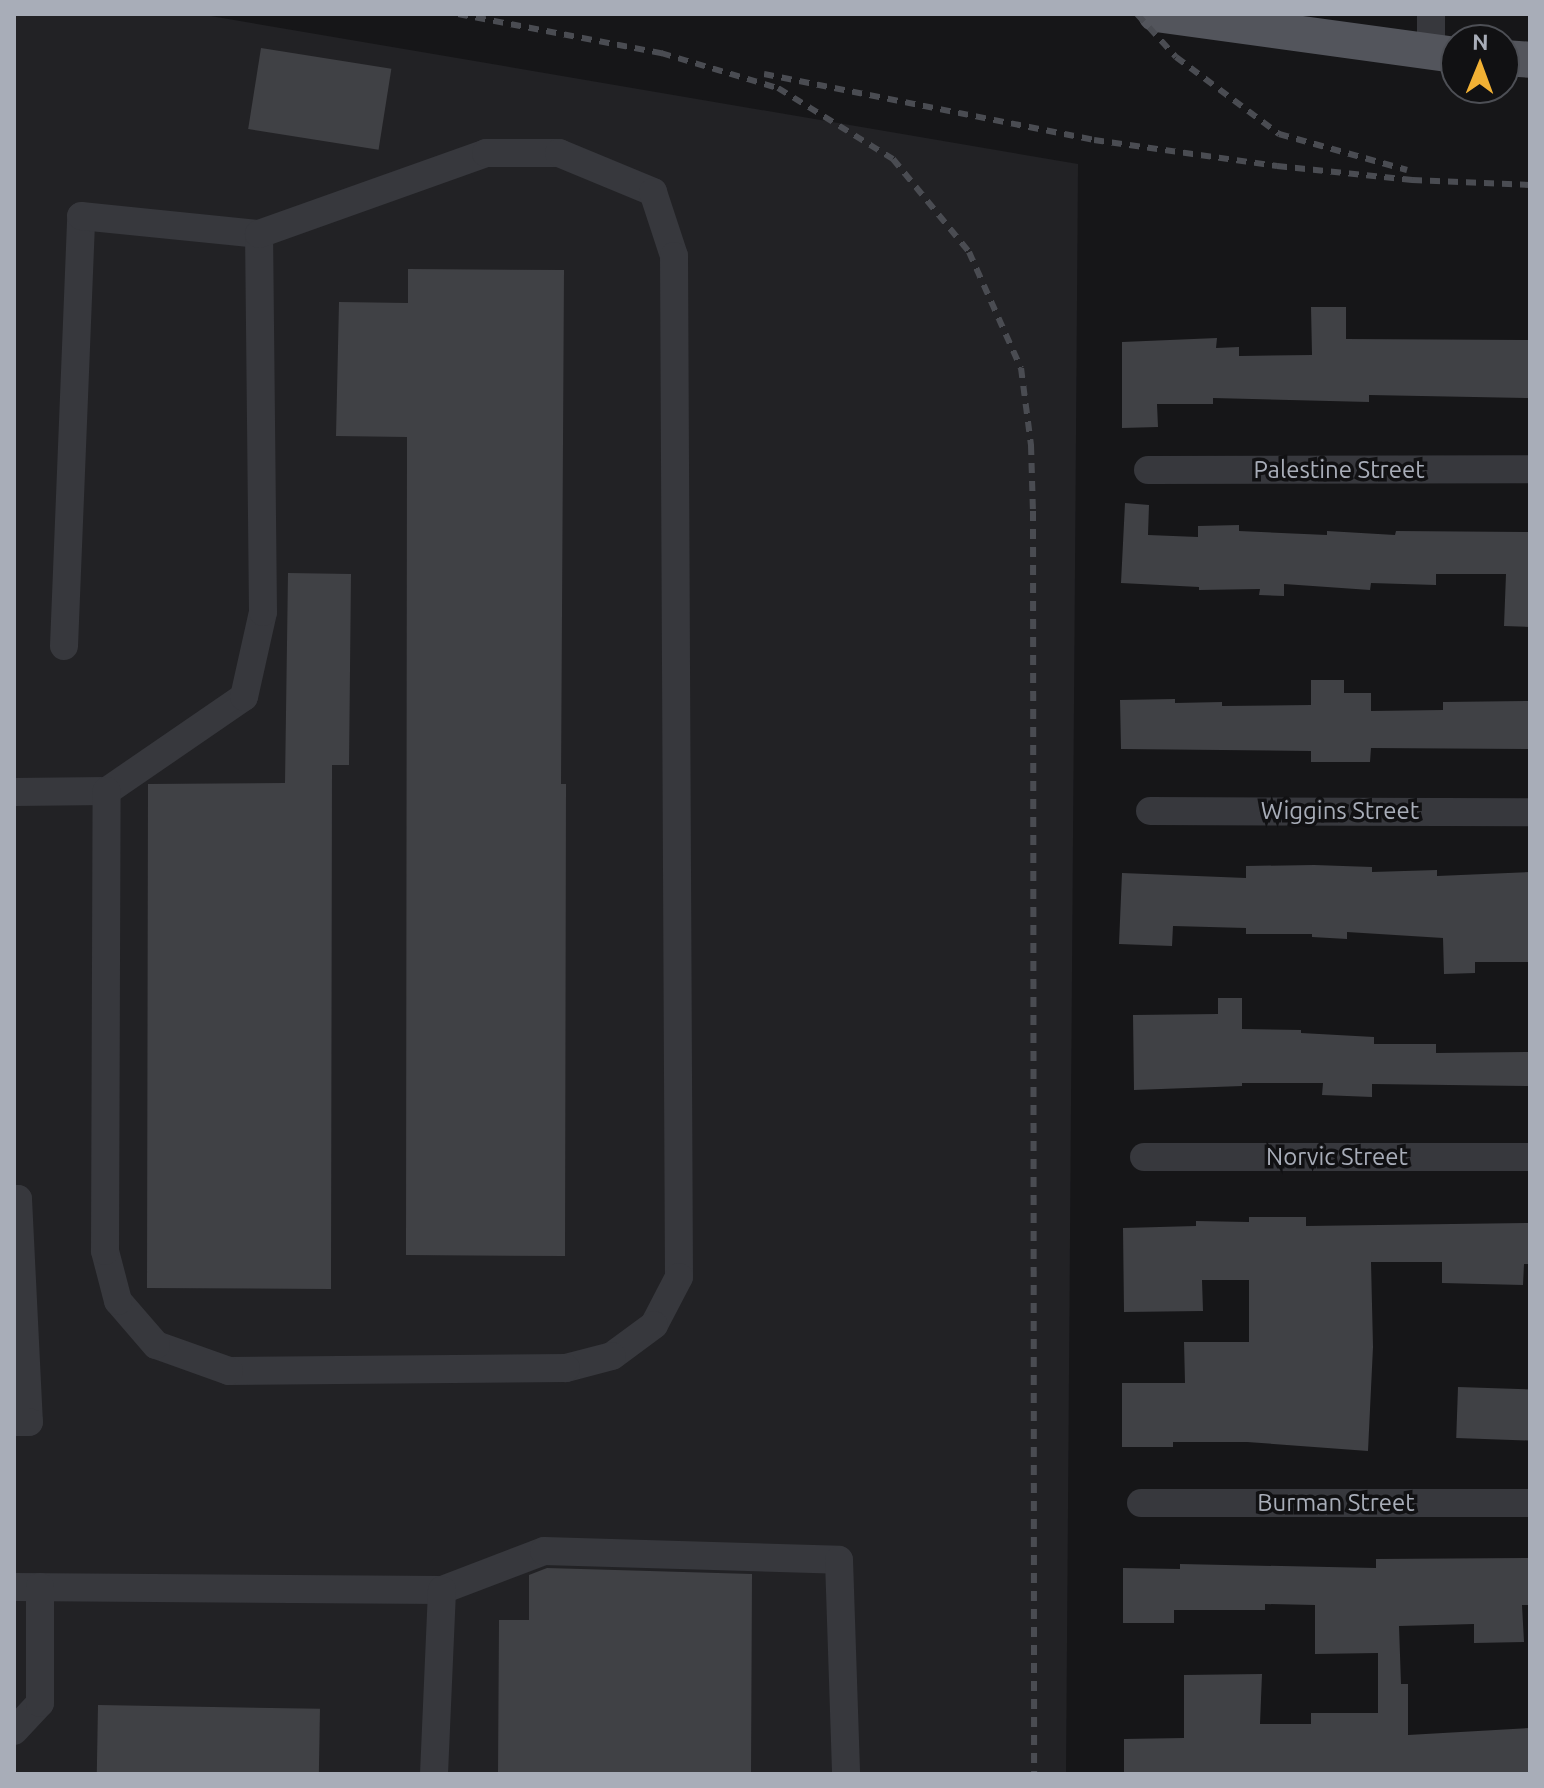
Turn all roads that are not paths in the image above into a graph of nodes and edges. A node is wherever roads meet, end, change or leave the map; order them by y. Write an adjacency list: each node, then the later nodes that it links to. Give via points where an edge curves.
1 (1156, 14): 3 (main road)
2 (1431, 14): 4 (street)
3 (1198, 17): 5 (main road)
4 (1440, 42)
5 (1440, 53)
6 (259, 234): 9 (street, via 81,216); 10 (street, via 263,612 244,697); 10 (street, via 486,153 559,153 653,192 674,256 679,1245 679,1277 654,1325 612,1356 566,1368 229,1371 156,1345 118,1301 105,1251)
7 (1530, 469): 8 (street, Palestine Street)
8 (1148, 470)
9 (64, 646)
10 (107, 791): 11 (street)
11 (14, 792)
12 (1150, 811): 13 (street, Wiggins Street)
13 (1530, 812)
14 (1144, 1157): 15 (street, Norvic Street)
15 (1530, 1157)
16 (14, 1199): 17 (street, via 29,1422)
17 (14, 1422)
18 (1141, 1503): 19 (street, Burman Street)
19 (1530, 1503)
20 (27, 1587): 21 (street); 22 (street, via 40,1703)
21 (442, 1590): 23 (street); 24 (street, via 544,1551 839,1560)
22 (14, 1731)
23 (434, 1774)
24 (846, 1774)

